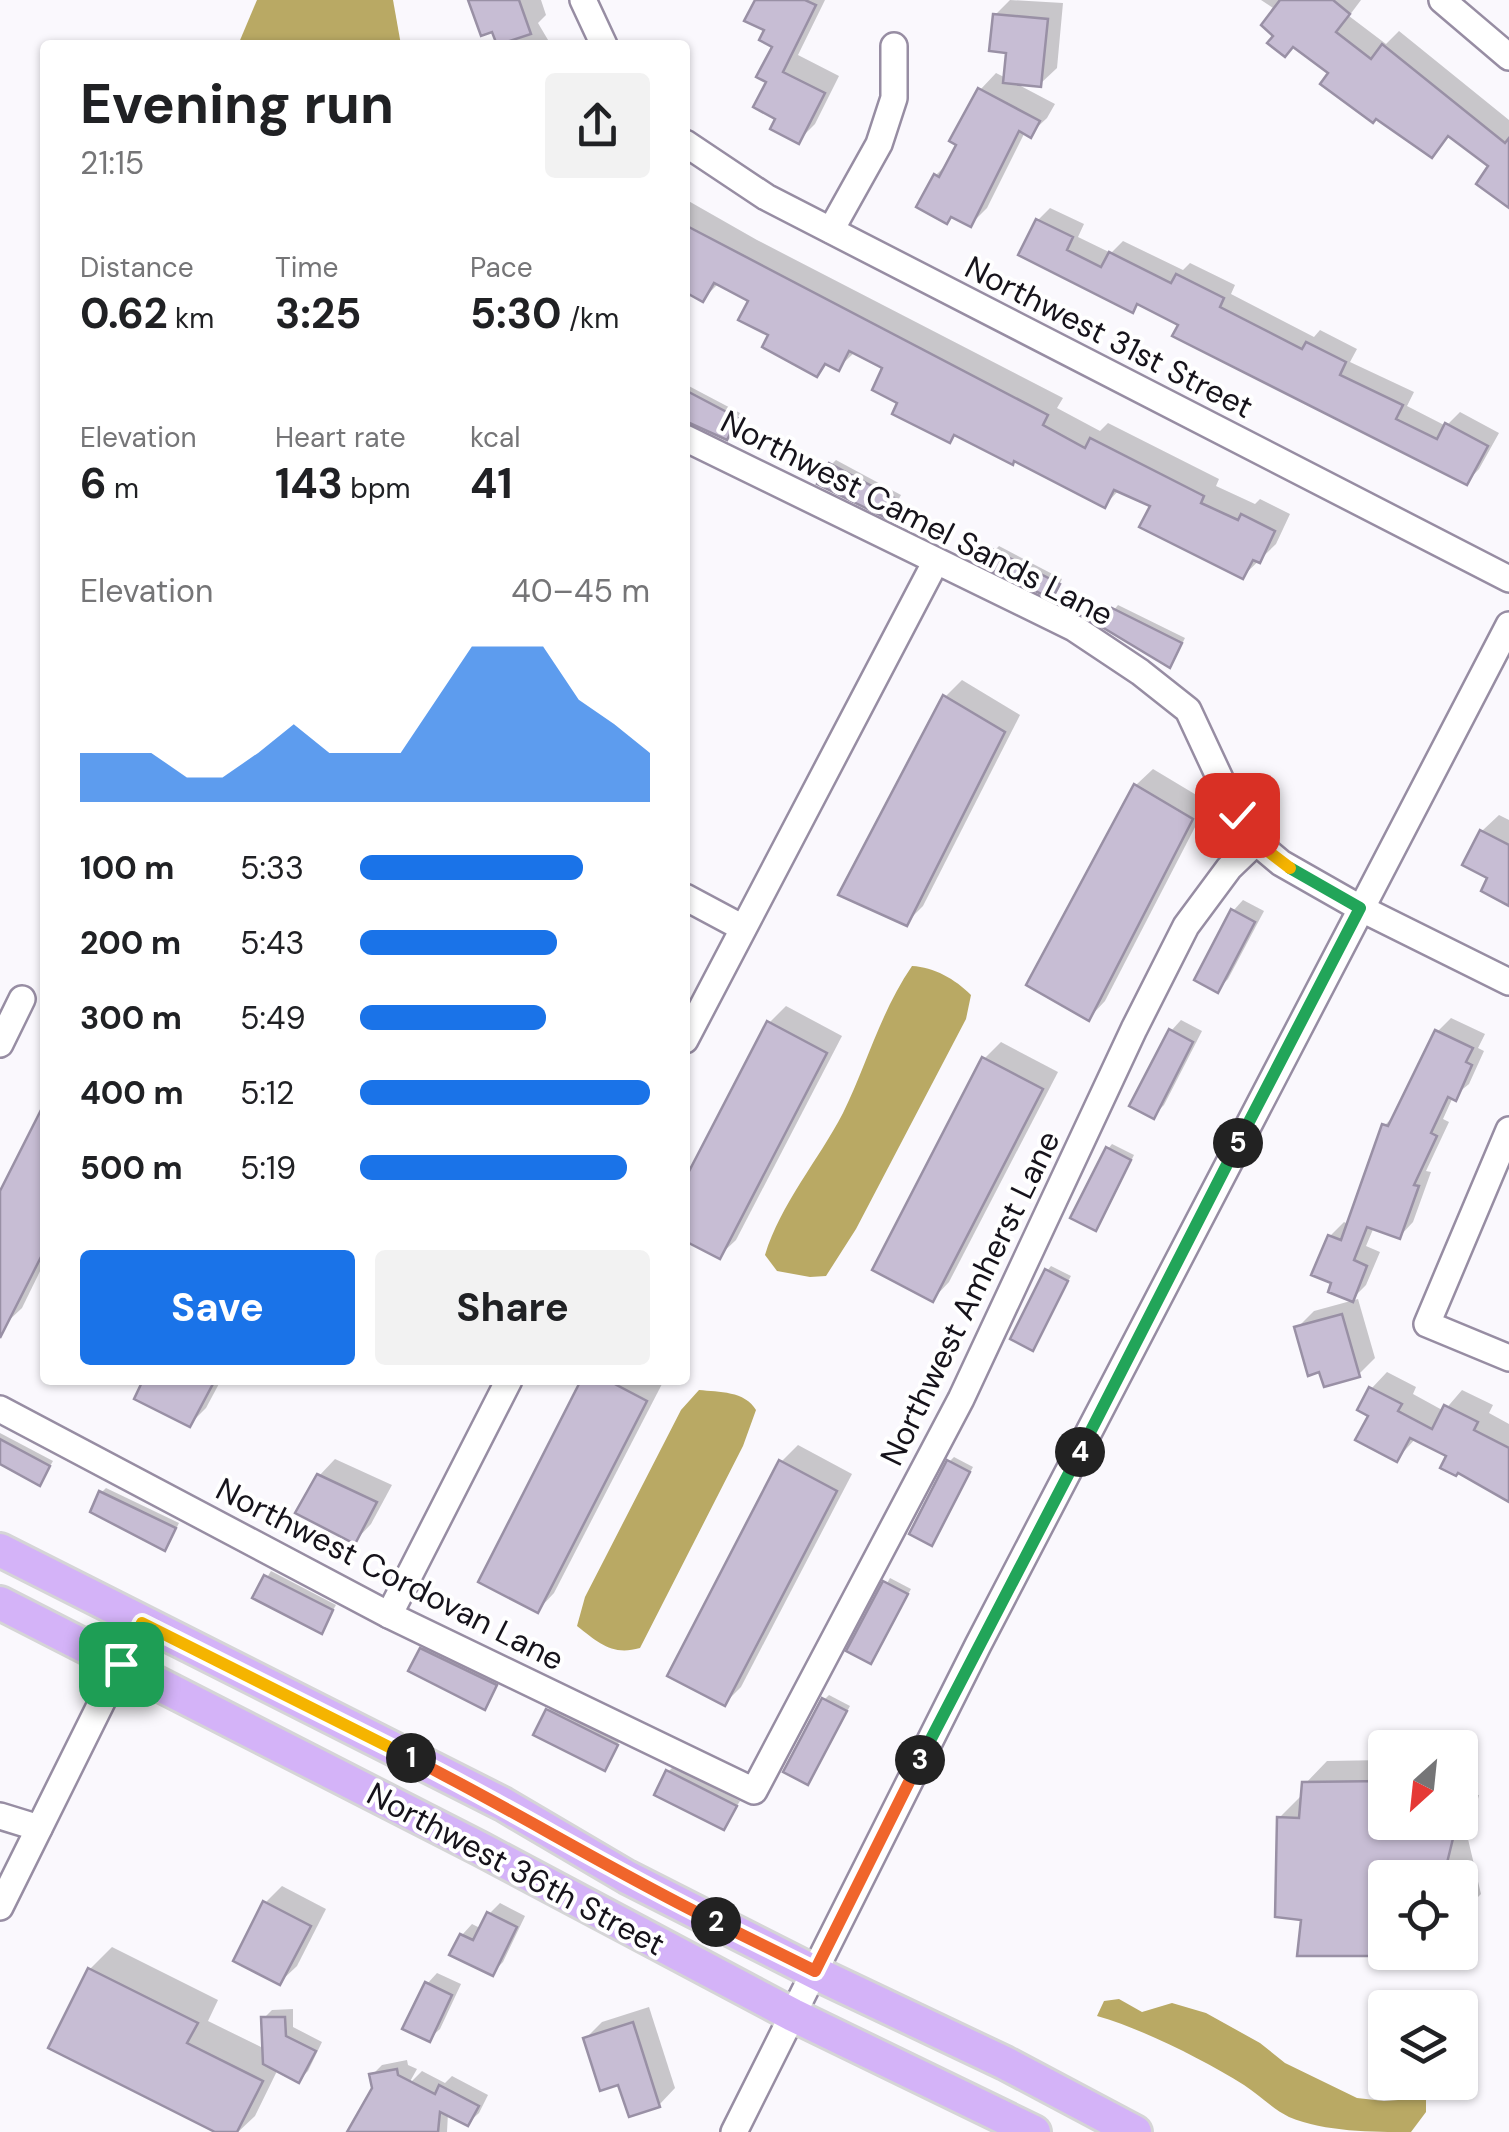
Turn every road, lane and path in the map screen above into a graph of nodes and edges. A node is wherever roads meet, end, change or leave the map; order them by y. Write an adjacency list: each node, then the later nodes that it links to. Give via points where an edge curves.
1 (582, 0): 3 (street)
2 (1442, 0): 5 (street)
3 (602, 40)
4 (894, 46): 7 (street, via 894,98 879,144)
5 (1509, 57)
6 (690, 145): 7 (street, Northwest 31st Street, via 766,197)
7 (831, 230): 10 (street, Northwest 31st Street)
8 (690, 440): 9 (street, Northwest Camel Sands Lane)
9 (936, 561): 12 (street, Northwest Camel Sands Lane, via 1074,628 1188,710); 15 (street)
10 (1509, 579)
11 (1509, 625): 14 (street)
12 (1256, 842): 14 (street, Northwest Camel Sands Lane); 29 (street, Northwest Amherst Lane, via 1186,926 961,1399)
13 (690, 900): 15 (street)
14 (1360, 908): 16 (street, Northwest Camel Sands Lane); 33 (street)
15 (744, 928): 18 (street)
16 (1509, 982)
17 (22, 998): 19 (street)
18 (690, 1031)
19 (0, 1044)
20 (1509, 1130): 21 (street, via 1427,1324)
21 (1509, 1358)
22 (506, 1385): 26 (street)
23 (0, 1409): 26 (street, Northwest Cordovan Lane)
24 (0, 1550): 27 (main road, Northwest 36th Street)
25 (0, 1602): 28 (main road, Northwest 36th Street)
26 (390, 1615): 29 (street, Northwest Cordovan Lane)
27 (142, 1623): 28 (street); 33 (main road, Northwest 36th Street, via 503,1804 627,1878)
28 (121, 1664): 31 (street); 34 (main road, Northwest 36th Street)
29 (754, 1791)
30 (0, 1816): 31 (street)
31 (39, 1828): 32 (street)
32 (0, 1907)
33 (815, 1971): 34 (street); 37 (main road, Northwest 36th Street)
34 (793, 2015): 35 (street); 36 (main road, Northwest 36th Street)
35 (734, 2132)
36 (1034, 2132)
37 (1135, 2132)

